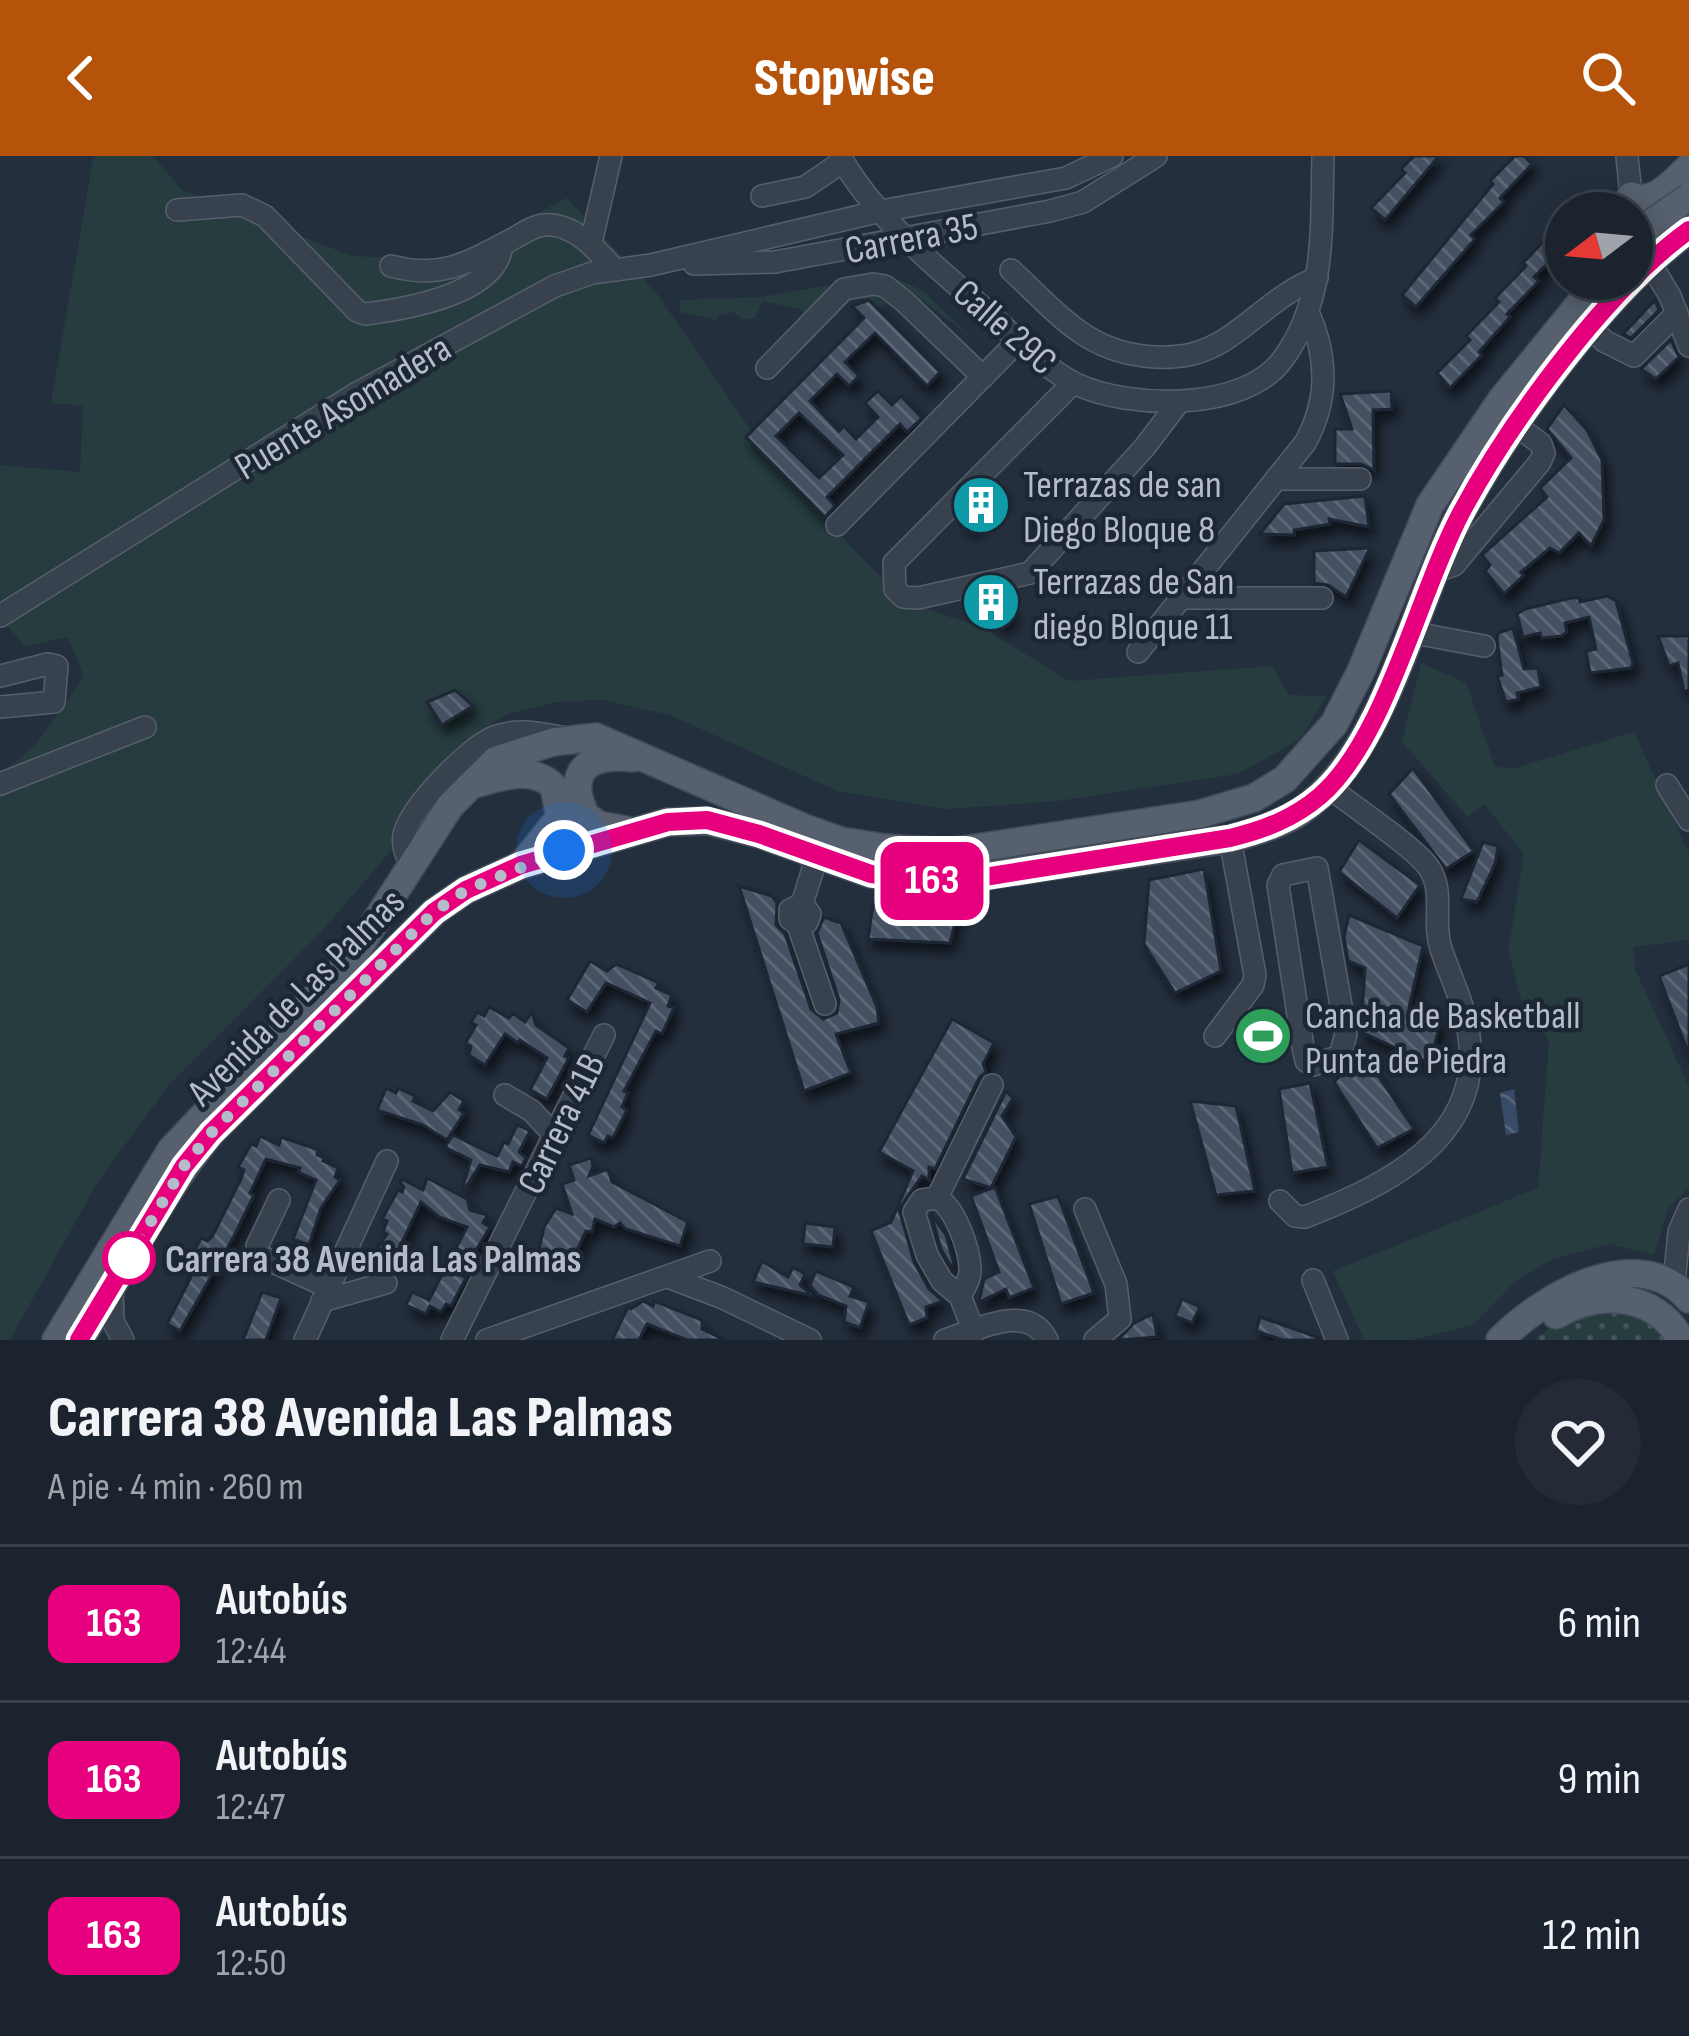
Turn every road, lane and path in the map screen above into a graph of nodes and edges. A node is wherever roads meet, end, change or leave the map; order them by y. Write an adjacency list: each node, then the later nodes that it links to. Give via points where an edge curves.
1 (611, 156): 19 (street)
2 (1112, 156): 9 (street, Carrera 35, via 1066,178)
3 (1156, 156): 15 (street, Carrera 35, via 1083,202)
4 (1323, 156): 27 (street, Calle 29C)
5 (1627, 156): 8 (street)
6 (841, 159): 10 (street, via 805,187); 14 (street, Calle 29C)
7 (1689, 168): 11 (main road)
8 (1630, 192)
9 (974, 194): 14 (street, Carrera 35); 15 (street)
10 (762, 196)
11 (1653, 197)
12 (1689, 197): 16 (main road, Avenida de Las Palmas, bridge)
13 (177, 210): 20 (street, via 252,208 365,314 467,289 497,264)
14 (881, 211): 18 (street, Calle 29C); 22 (street, Carrera 35)
15 (985, 222): 18 (street, Carrera 35)
16 (1653, 222)
17 (1689, 230): 21 (main road, Avenida de Las Palmas)
18 (905, 236): 22 (street, Carrera 35, via 775,262); 34 (street, Calle 29C)
19 (591, 242): 20 (street, via 544,224); 25 (street)
20 (502, 245): 23 (street, via 444,271)
21 (1653, 252)
22 (651, 265): 25 (street, Carrera 35)
23 (391, 266)
24 (1011, 270): 27 (street, via 1102,348 1184,358)
25 (603, 271): 48 (street, Puente Asomadera, via 520,303 357,393)
26 (1653, 272): 32 (street)
27 (1317, 278): 31 (street, Calle 29C)
28 (1560, 300): 39 (main road, via 1510,367)
29 (1583, 300): 39 (main road, Avenida de Las Palmas)
30 (1612, 300): 33 (main road, Avenida de Las Palmas)
31 (1308, 312): 40 (street, Calle 29C, via 1281,363 1256,381); 42 (street, via 1324,367 1323,398 1305,443)
32 (1677, 314): 33 (street, via 1634,356); 35 (street)
33 (1592, 328): 41 (main road, Avenida de Las Palmas)
34 (1018, 340): 37 (street); 38 (street, Calle 29C)
35 (1689, 346)
36 (767, 368): 37 (street, via 844,289 874,284 905,302)
37 (983, 377): 44 (street)
38 (1073, 383): 40 (street, Calle 29C, via 1115,397); 40 (street, via 894,563 903,597 1030,572)
39 (1504, 396): 56 (main road, Avenida de Las Palmas, via 1430,505 1334,724 1285,779 1254,798 1200,814 949,852 906,850 841,841)
40 (1179, 402)
41 (1517, 425): 45 (main road, Avenida de Las Palmas, via 1463,508); 45 (street, via 1541,444 1540,462 1454,566)
42 (1276, 479): 43 (street); 46 (street)
43 (1360, 479)
44 (837, 525)
45 (1434, 572): 49 (main road, Avenida de Las Palmas)
46 (1181, 598): 47 (street); 51 (street)
47 (1322, 598)
48 (0, 616)
49 (1408, 632): 50 (street); 60 (main road, Avenida de Las Palmas, via 1363,740)
50 (1484, 646)
51 (1138, 652)
52 (0, 676): 53 (street, via 48,664 59,672 54,701)
53 (0, 707)
54 (145, 727): 57 (street)
55 (572, 739): 56 (main road, Avenida de Las Palmas, via 596,737); 58 (main road, Avenida de Las Palmas, via 496,760); 65 (street, via 521,730 474,747 405,829)
56 (649, 760): 62 (main road, via 601,757 579,776 586,816)
57 (0, 784)
58 (470, 785): 65 (main road, Avenida de Las Palmas); 66 (main road, via 516,774 541,776 554,787 556,825)
59 (1667, 785): 61 (street)
60 (1329, 787): 63 (main road, Avenida de Las Palmas, via 1280,822); 77 (street, via 1420,856 1434,876 1438,940 1470,1038 1468,1085 1449,1130 1375,1188 1305,1216)
61 (1689, 820)
62 (638, 830): 64 (main road, Avenida de Las Palmas, via 707,820); 66 (main road, Avenida de Las Palmas)
63 (1230, 838): 64 (main road, Avenida de Las Palmas, via 944,881 871,874); 69 (street, via 1256,975)
64 (817, 856): 67 (street, via 800,914)
65 (410, 863): 90 (main road, Avenida de Las Palmas, via 340,972 171,1150)
66 (521, 865): 84 (main road, Avenida de Las Palmas, via 434,912 211,1133)
67 (825, 1004)
68 (604, 1035): 73 (street, Carrera 41B)
69 (1215, 1036)
70 (1313, 1065): 70 (street, via 1340,1056 1346,1034 1317,868 1283,875 1278,885 1303,1048)
71 (992, 1085): 75 (street)
72 (505, 1095): 73 (street)
73 (554, 1136): 94 (street, Carrera 41B)
74 (387, 1160): 86 (street)
75 (937, 1198): 87 (street, via 950,1209 969,1262); 87 (street, via 922,1200 914,1218 939,1276)
76 (279, 1200): 86 (street, via 258,1255)
77 (1280, 1201)
78 (1085, 1209): 99 (street, via 1116,1284 1120,1319)
79 (1689, 1209): 85 (street, via 1678,1232)
80 (710, 1262): 81 (street)
81 (668, 1276): 95 (street); 96 (street)
82 (1313, 1280): 100 (street)
83 (386, 1283): 86 (street)
84 (112, 1289): 91 (main road, Avenida de Las Palmas); 92 (street, via 112,1321)
85 (1684, 1291): 89 (main road, via 1636,1276 1589,1281 1547,1300)
86 (325, 1294): 93 (street)
87 (961, 1296): 88 (street)
88 (974, 1332): 97 (street); 98 (street, via 1013,1319)
89 (1511, 1337): 101 (street); 102 (main road, via 1563,1310 1615,1298 1664,1318)
90 (56, 1340)
91 (79, 1340)
92 (123, 1340)
93 (305, 1340)
94 (452, 1340)
95 (487, 1340)
96 (810, 1340)
97 (944, 1340)
98 (1047, 1340)
99 (1095, 1340)
100 (1337, 1340)
101 (1479, 1340)
102 (1681, 1340)

